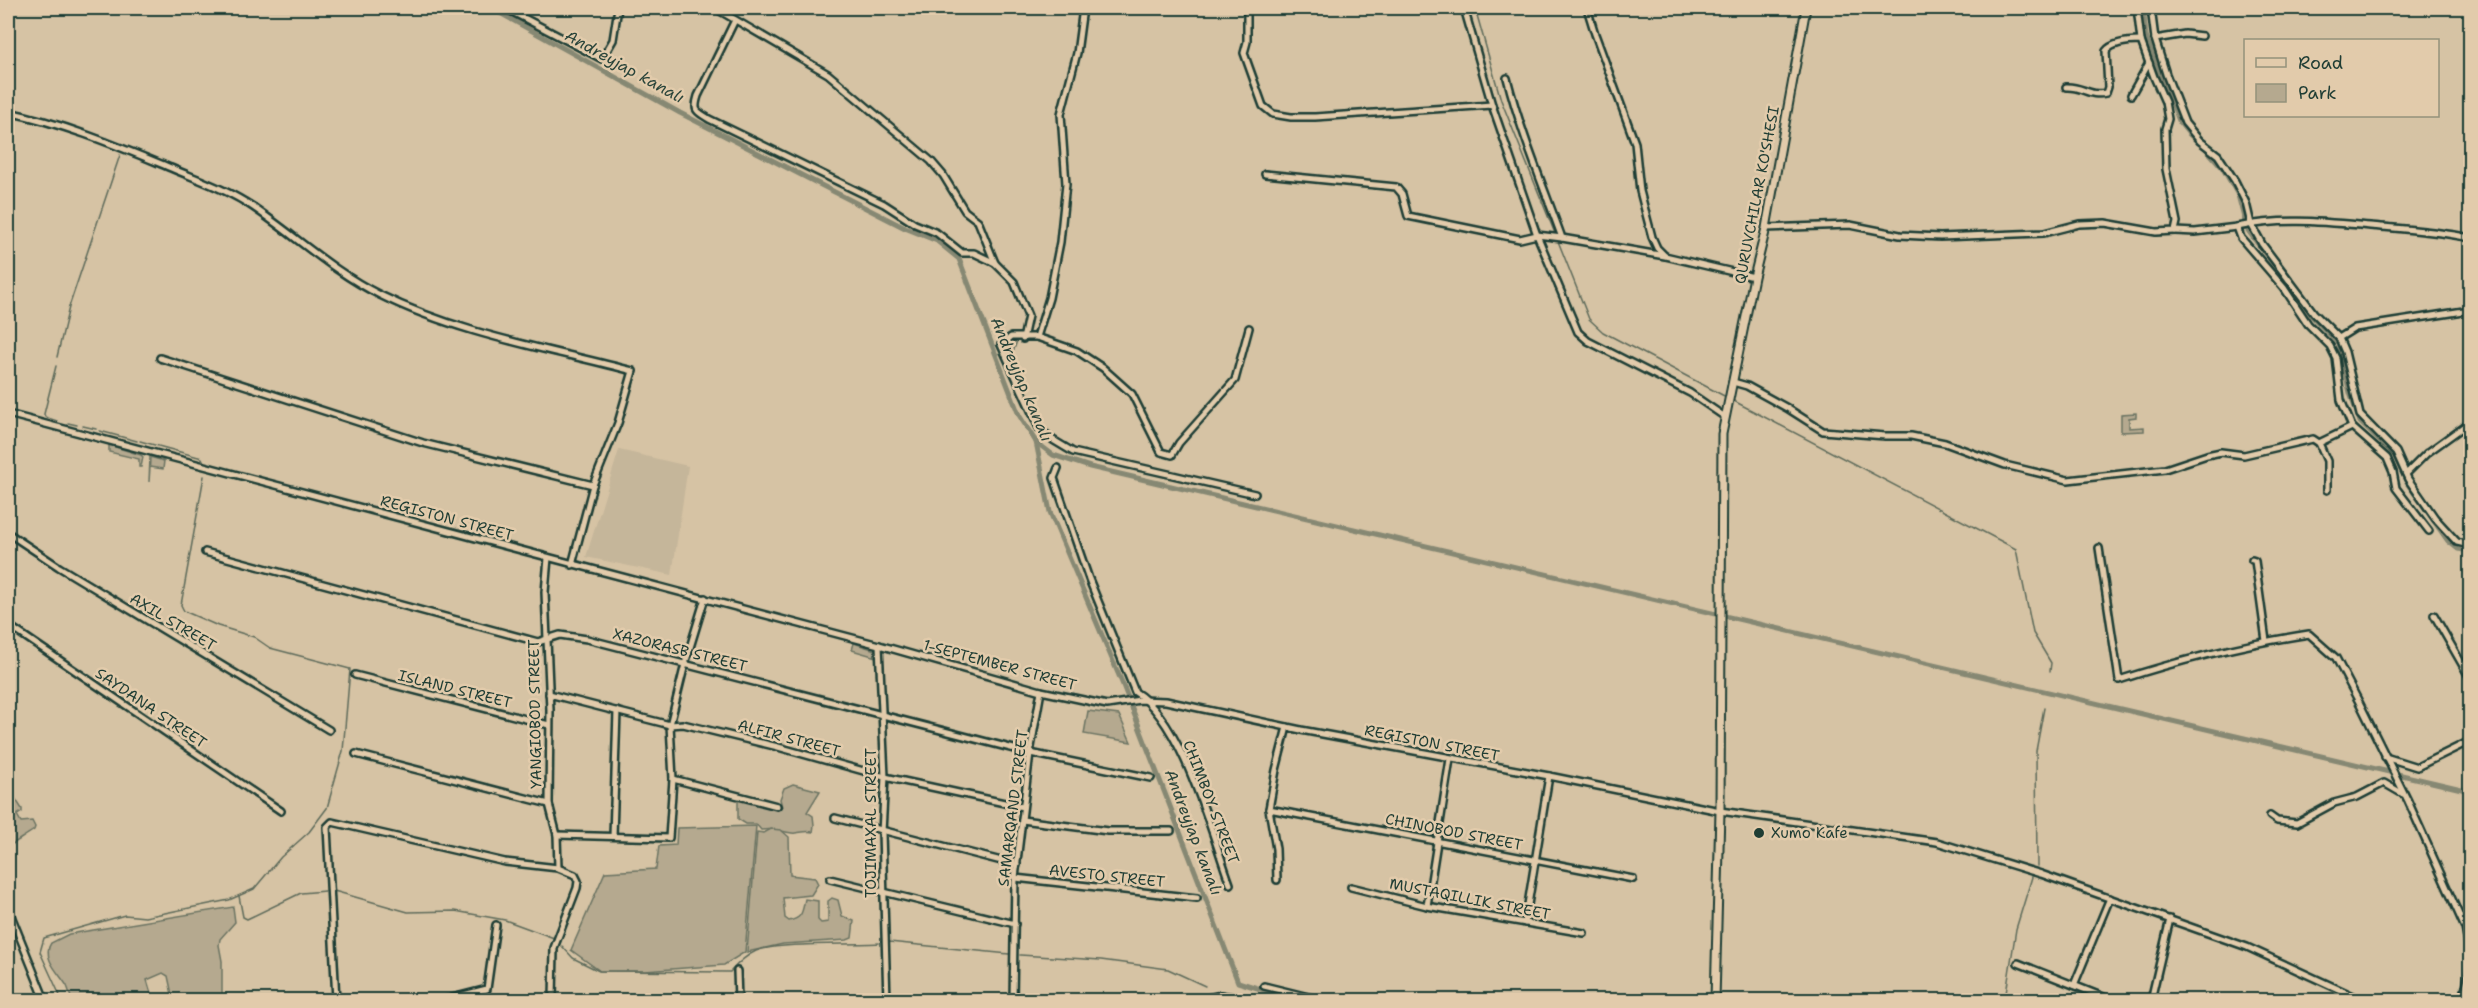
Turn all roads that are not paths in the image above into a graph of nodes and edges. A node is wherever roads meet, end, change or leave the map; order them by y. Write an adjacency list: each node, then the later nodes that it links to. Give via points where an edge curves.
1 (506, 8): 2 (street, via 602,59 613,40)
2 (618, 8)
3 (715, 8): 11 (street)
4 (1083, 8): 34 (street, via 1077,53 1061,114 1066,184 1060,242)
5 (1247, 8): 19 (street, via 1244,53 1263,105 1272,114 1314,117)
6 (1464, 8): 19 (street)
7 (1587, 8): 29 (street, via 1635,143 1640,191 1652,237)
8 (1806, 8): 24 (main road, QURUVCHILAR KO'SHESI)
9 (2138, 8): 14 (street)
10 (2151, 8): 13 (street)
11 (735, 20): 30 (street, via 828,74 931,161 965,211 978,221); 30 (street, via 698,96 697,111 884,204 937,233 962,253 974,253)
12 (2202, 36): 13 (street, via 2185,34)
13 (2155, 39): 22 (street, via 2185,123 2218,155 2235,181)
14 (2141, 41): 15 (street); 17 (street, via 2109,47 2106,51 2106,93 2098,95 2080,86)
15 (2149, 63): 18 (street); 25 (street, via 2168,119 2166,169 2175,206)
16 (1507, 78): 27 (street, via 1519,126)
17 (2066, 87)
18 (2131, 96)
19 (1492, 105): 26 (street)
20 (8, 112): 46 (street, via 83,132 225,191 252,206 333,269 382,296 456,325 633,372)
21 (1264, 174): 26 (street, via 1396,187 1408,216 1520,239)
22 (2251, 224): 23 (street); 28 (street, via 2295,220 2442,232); 35 (street, via 2314,313)
23 (2237, 227): 25 (street); 42 (street, via 2241,238 2284,288 2308,324 2330,346 2336,358 2341,400)
24 (1766, 228): 25 (street, via 1850,225 1900,235 1940,237 2044,233 2079,224 2105,223 2156,232); 31 (main road, QURUVCHILAR KO'SHESI)
25 (2175, 231)
26 (1537, 235): 27 (street); 40 (street, via 1578,332 1588,341 1690,393)
27 (1562, 238): 29 (street)
28 (2470, 238)
29 (1665, 256): 31 (street)
30 (995, 263): 36 (street, via 1014,282 1028,316)
31 (1754, 277): 38 (main road, QURUVCHILAR KO'SHESI)
32 (2470, 310): 35 (street, via 2355,328)
33 (1249, 328): 34 (street, via 1235,380 1172,455 1161,452 1132,394 1103,368 1077,351)
34 (1037, 337): 36 (street)
35 (2339, 338): 45 (street, via 2360,415 2396,452)
36 (1023, 339): 48 (street, via 1011,337 1001,345 1039,428 1053,440 1073,452)
37 (160, 358): 46 (street, via 423,442)
38 (1732, 384): 40 (main road, QURUVCHILAR KO'SHESI); 43 (street, via 1747,386 1823,431 1911,436 2068,480 2165,469 2221,452 2244,456 2301,441 2313,439)
39 (8, 414): 54 (street, REGISTON STREET)
40 (1725, 417): 91 (main road, QURUVCHILAR KO'SHESI, via 1720,494)
41 (2470, 422): 45 (street, via 2427,453)
42 (2352, 427): 43 (street); 49 (street, via 2387,458 2396,488)
43 (2319, 443): 47 (street, via 2327,461)
44 (1058, 468): 68 (street, CHIMBOY STREET, via 1054,478 1089,579 1135,692)
45 (2406, 474): 51 (street, via 2435,518 2457,542)
46 (593, 485): 56 (street)
47 (2327, 490)
48 (1254, 494)
49 (2428, 531)
50 (8, 533): 75 (street, AXIL STREET)
51 (2470, 545)
52 (2099, 548): 61 (street, via 2119,680)
53 (205, 552): 60 (street, XAZORASB STREET, via 538,642)
54 (548, 558): 56 (street, REGISTON STREET); 60 (street, YANGIOBOD STREET)
55 (2252, 560): 61 (street, via 2256,561)
56 (572, 565): 57 (street, REGISTON STREET)
57 (705, 598): 62 (street, REGISTON STREET); 63 (street)
58 (2434, 615): 65 (street)
59 (8, 625): 90 (street, SAYDANA STREET)
60 (545, 640): 63 (street, XAZORASB STREET, via 560,635 587,639); 67 (street, YANGIOBOD STREET)
61 (2266, 641): 80 (street, via 2309,634 2336,658)
62 (879, 645): 66 (street, 1-SEPTEMBER STREET); 71 (street, TOJIMAXAL STREET)
63 (685, 664): 71 (street, XAZORASB STREET); 73 (street)
64 (355, 675): 72 (street, ISLAND STREET)
65 (2470, 678)
66 (1041, 691): 69 (street, 1-SEPTEMBER STREET); 77 (street, SAMARQAND STREET)
67 (549, 694): 70 (street, ALFIR STREET); 72 (street, YANGIOBOD STREET)
68 (1148, 700): 69 (street, REGISTON STREET); 74 (street, REGISTON STREET); 107 (street, CHIMBOY STREET, via 1178,742)
69 (1115, 705)
70 (617, 711): 73 (street, ALFIR STREET); 98 (street)
71 (881, 714): 77 (street, XAZORASB STREET); 82 (street, TOJIMAXAL STREET)
72 (549, 725): 86 (street, YANGIOBOD STREET)
73 (670, 725): 82 (street, ALFIR STREET, via 714,731); 84 (street)
74 (1287, 727): 79 (street, REGISTON STREET); 89 (street)
75 (329, 730)
76 (2470, 741): 80 (street, via 2417,767)
77 (1030, 753): 83 (street, XAZORASB STREET); 88 (street, SAMARQAND STREET)
78 (356, 754): 86 (street)
79 (1450, 759): 81 (street, REGISTON STREET); 99 (street)
80 (2386, 759): 85 (street)
81 (1549, 776): 91 (street, REGISTON STREET); 100 (street)
82 (885, 777): 88 (street, ALFIR STREET); 96 (street, TOJIMAXAL STREET)
83 (1151, 778)
84 (673, 779): 87 (street); 98 (street, via 669,838)
85 (2405, 795): 92 (street, via 2384,783 2297,823 2277,821); 119 (street, via 2465,928)
86 (549, 804): 97 (street, YANGIOBOD STREET)
87 (777, 806)
88 (1023, 807): 94 (street, SAMARQAND STREET)
89 (1269, 809): 99 (street, CHINOBOD STREET); 106 (street)
90 (281, 811)
91 (1720, 811): 111 (street, REGISTON STREET, via 1937,842); 136 (main road, QURUVCHILAR KO'SHESI)
92 (2270, 816)
93 (835, 818): 96 (street)
94 (1022, 820): 95 (street, via 1108,831); 101 (street, SAMARQAND STREET)
95 (1171, 831)
96 (882, 832): 101 (street); 109 (street, TOJIMAXAL STREET)
97 (557, 835): 98 (street); 102 (street, YANGIOBOD STREET)
98 (613, 836)
99 (1436, 841): 100 (street, CHINOBOD STREET); 112 (street)
100 (1536, 860): 105 (street, CHINOBOD STREET); 115 (street)
101 (1017, 865): 103 (street, SAMARQAND STREET)
102 (558, 868): 127 (street, via 505,862 332,822 327,826); 129 (street, via 576,875 578,881 554,948)
103 (1015, 878): 110 (street, AVESTO STREET); 116 (street, SAMARQAND STREET)
104 (830, 879): 109 (street)
105 (1633, 879)
106 (1277, 880)
107 (1230, 884)
108 (1351, 887): 112 (street, MUSTAQILLIK STREET)
109 (883, 893): 116 (street); 131 (street, TOJIMAXAL STREET)
110 (1197, 898)
111 (2110, 898): 114 (street, REGISTON STREET); 123 (street)
112 (1427, 906): 115 (street, MUSTAQILLIK STREET)
113 (8, 908): 126 (street)
114 (2170, 920): 138 (street); 139 (street, REGISTON STREET, via 2247,947)
115 (1525, 923): 118 (street, MUSTAQILLIK STREET)
116 (1015, 924): 132 (street, SAMARQAND STREET)
117 (496, 925): 128 (street, via 487,989)
118 (1584, 933)
119 (2470, 954)
120 (2018, 963): 123 (street)
121 (2470, 968): 140 (street)
122 (737, 971): 130 (street)
123 (2074, 985): 125 (street)
124 (1264, 986): 135 (street)
125 (2097, 998): 137 (street)
126 (45, 1000)
127 (336, 1000)
128 (444, 1000)
129 (553, 1000)
130 (738, 1000)
131 (887, 1000)
132 (1013, 1000)
133 (1199, 1000): 134 (street, via 1220,995)
134 (1250, 1000)
135 (1322, 1000)
136 (1715, 1000)
137 (2111, 1000)
138 (2151, 1000)
139 (2362, 1000)
140 (2463, 1000)

